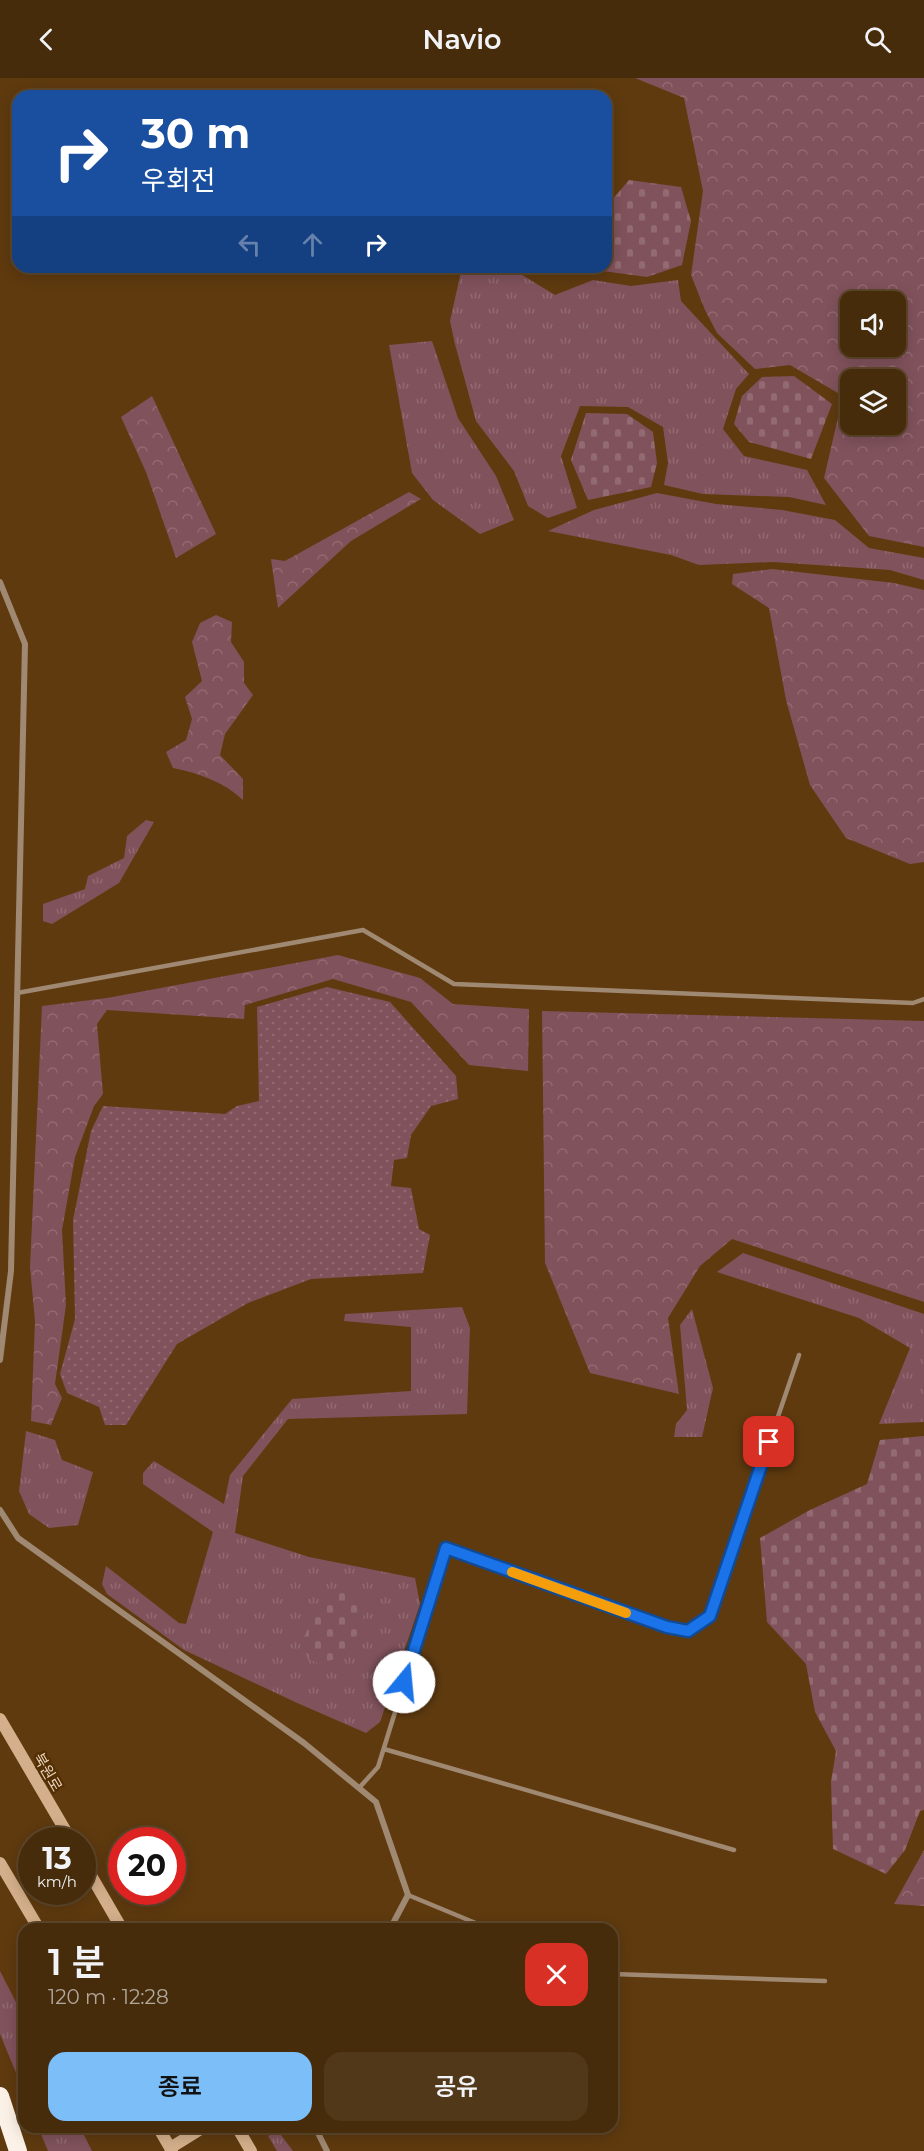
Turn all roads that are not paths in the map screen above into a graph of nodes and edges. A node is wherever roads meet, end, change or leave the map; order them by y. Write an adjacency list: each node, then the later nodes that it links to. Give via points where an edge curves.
1 (0, 582): 2 (street, via 25,644)
2 (17, 993): 3 (lane, via 363,930 454,984 913,1004); 5 (street, via 10,1271)
3 (924, 999)
4 (799, 1356): 8 (lane, via 710,1616 688,1631 667,1627 446,1548)
5 (0, 1360)
6 (0, 1510): 9 (street, via 18,1538 304,1743)
7 (0, 1719): 10 (street, 북원로)
8 (384, 1749): 9 (lane, via 378,1767); 11 (lane)
9 (359, 1788): 14 (street, via 376,1802)
10 (63, 1827)
11 (734, 1850)
12 (0, 1863): 15 (street)
13 (96, 1884): 16 (street)
14 (408, 1895): 17 (street); 18 (lane)
15 (35, 1923)
16 (119, 1923)
17 (393, 1923)
18 (476, 1923)
19 (618, 1974): 20 (lane)
20 (825, 1981)
21 (0, 2097): 27 (highway)
22 (161, 2133): 26 (street)
23 (195, 2133): 26 (street)
24 (240, 2133): 28 (street)
25 (318, 2133): 29 (street)
26 (171, 2150)
27 (18, 2151)
28 (251, 2151)
29 (327, 2151)

